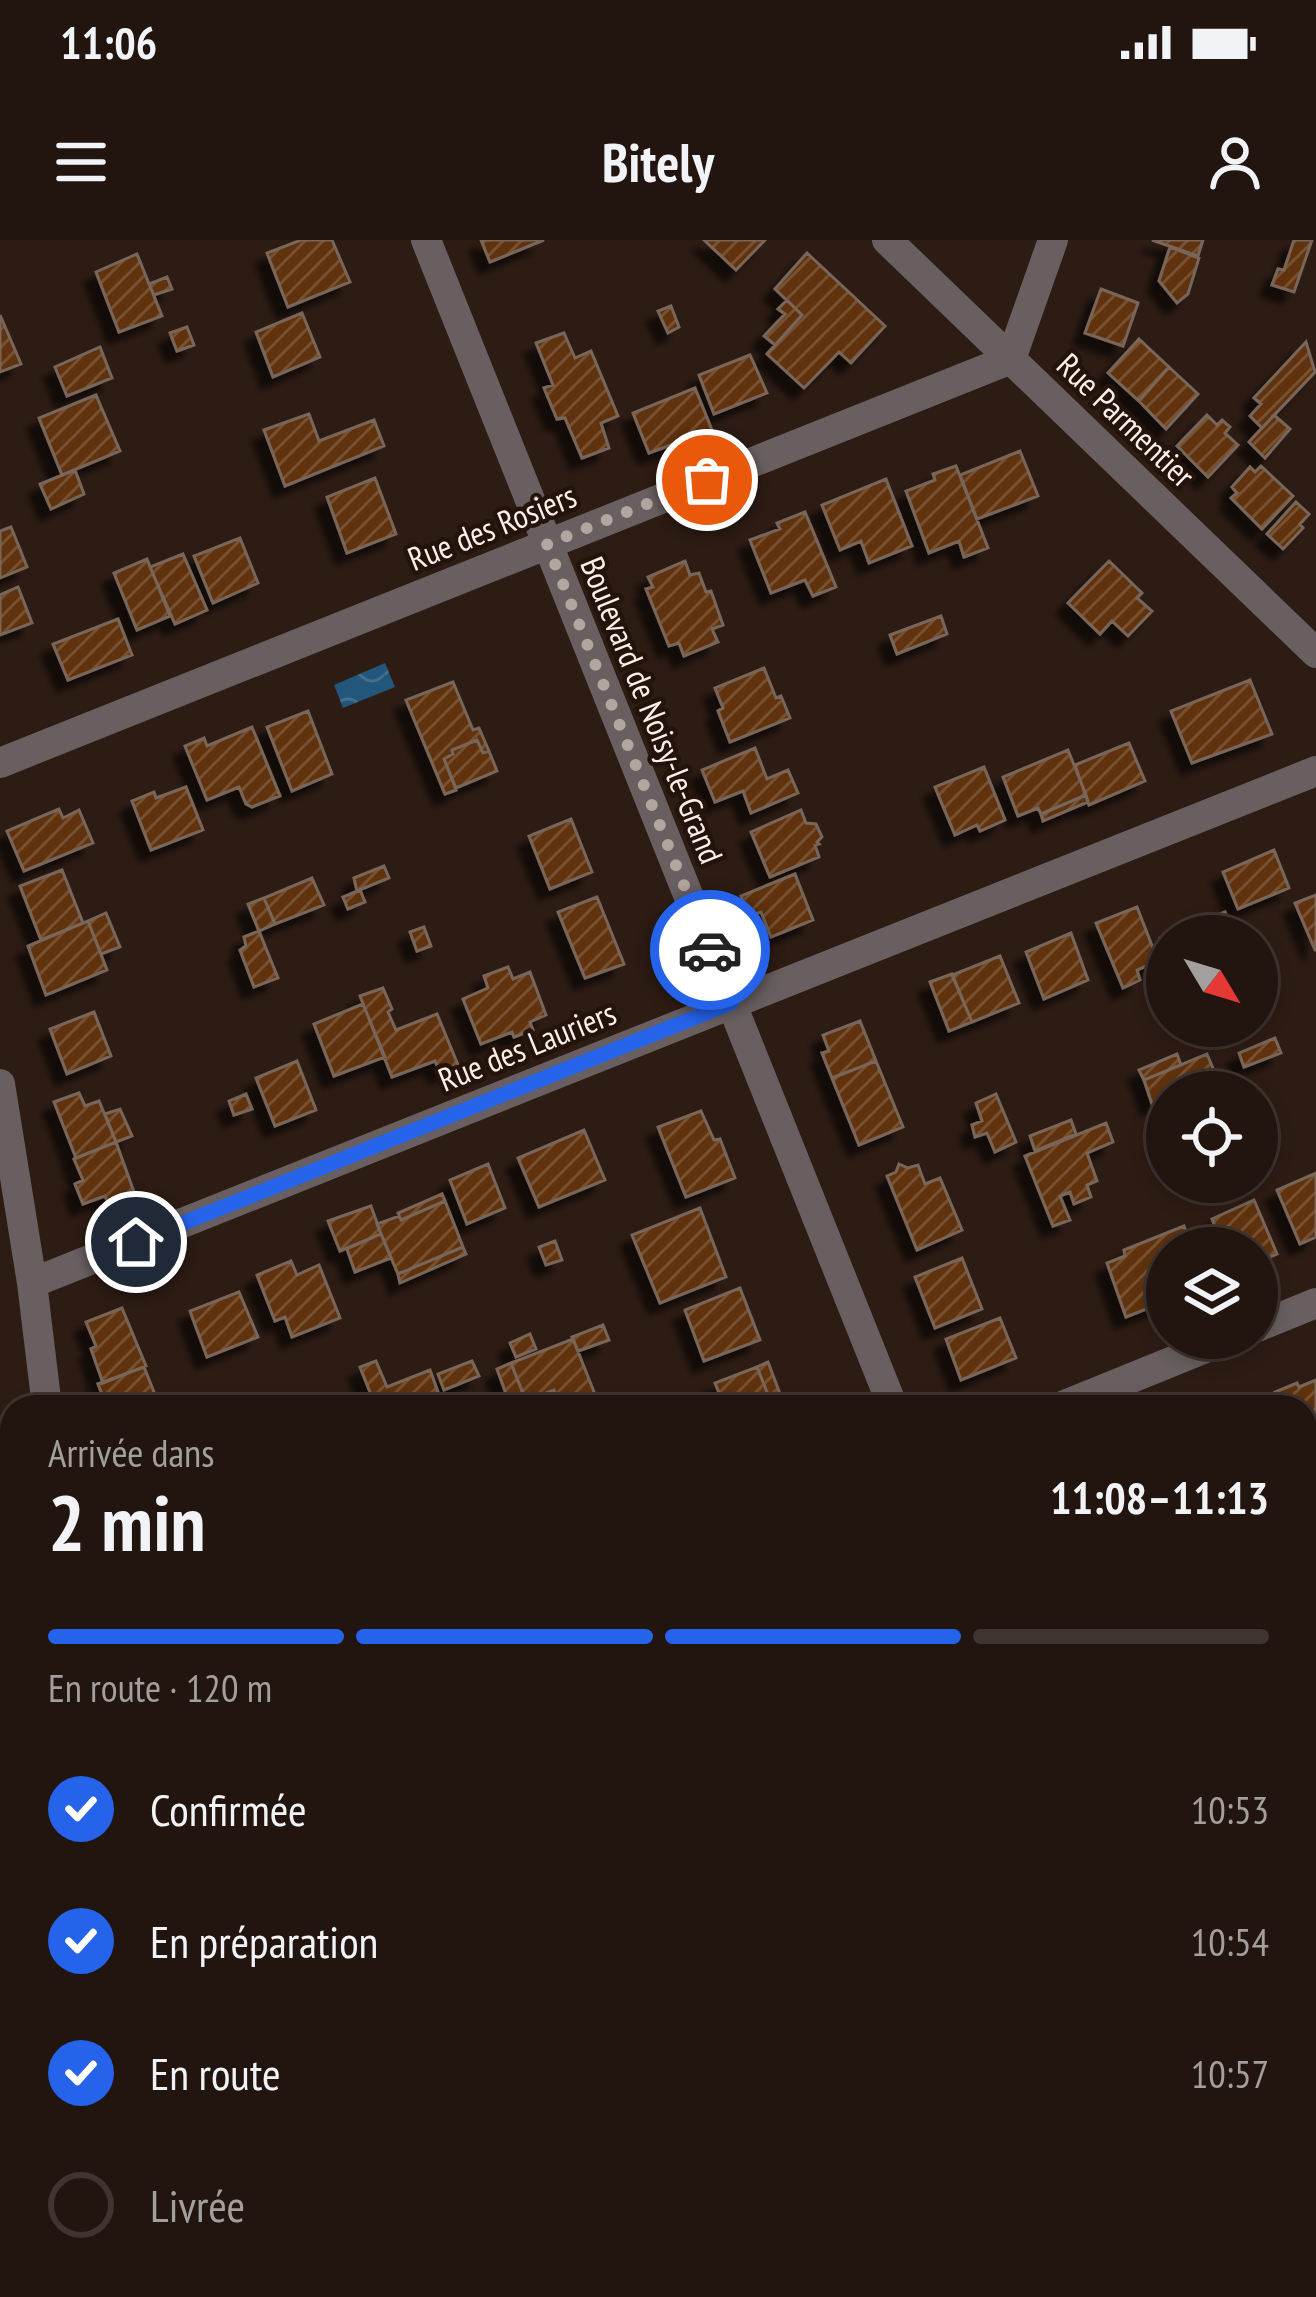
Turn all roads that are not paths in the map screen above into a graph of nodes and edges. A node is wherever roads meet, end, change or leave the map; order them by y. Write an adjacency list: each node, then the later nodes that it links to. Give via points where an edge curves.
1 (426, 240): 5 (street, Boulevard de Noisy-le-Grand)
2 (887, 240): 4 (street, Rue Parmentier)
3 (1053, 240): 4 (street)
4 (1011, 359): 5 (street, Rue des Rosiers); 6 (street, Rue Parmentier)
5 (547, 544): 7 (street, Rue des Rosiers); 9 (street, Boulevard de Noisy-le-Grand)
6 (1316, 653)
7 (0, 763)
8 (1316, 771): 9 (street, Rue des Lauriers)
9 (731, 1003): 11 (street, Rue des Lauriers); 16 (street, Boulevard de Noisy-le-Grand)
10 (0, 1084): 11 (street)
11 (32, 1283): 15 (street)
12 (1316, 1304): 13 (street)
13 (1278, 1319)
14 (1178, 1359): 17 (street)
15 (46, 1395)
16 (888, 1395)
17 (1090, 1395)

